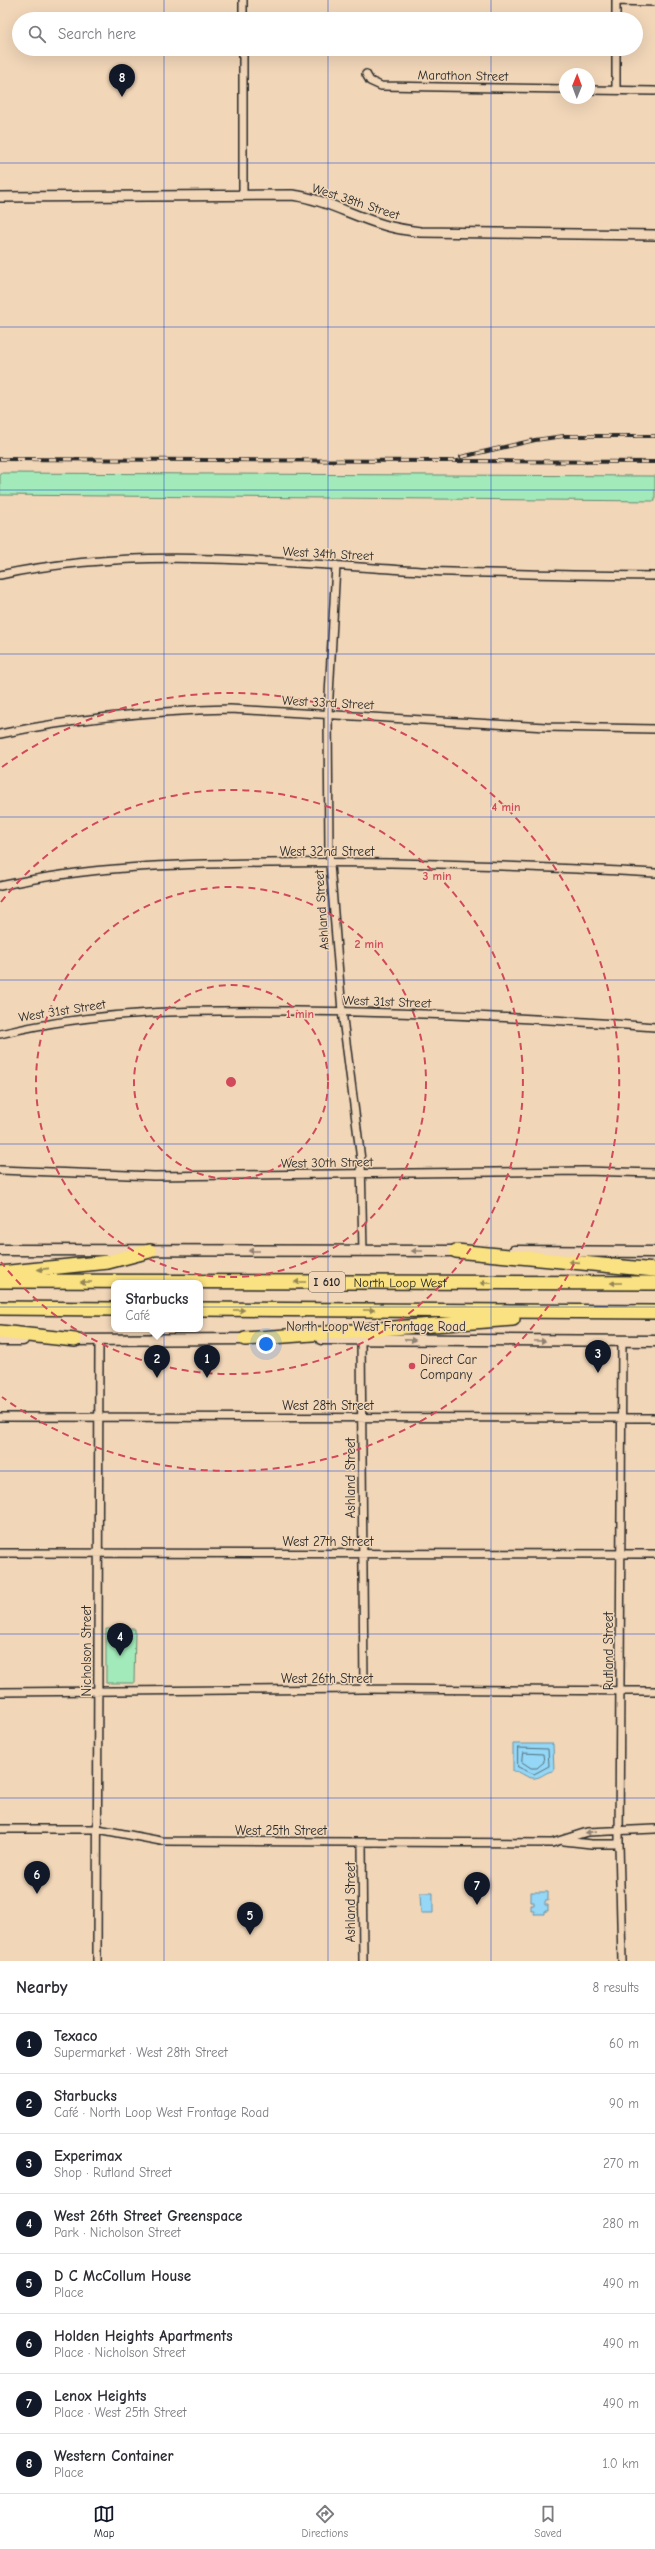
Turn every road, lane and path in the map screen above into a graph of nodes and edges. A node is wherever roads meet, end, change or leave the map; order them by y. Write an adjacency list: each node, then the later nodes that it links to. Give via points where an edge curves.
1 (243, 0): 4 (street)
2 (616, 0): 3 (street); 5 (street)
3 (655, 2)
4 (243, 12)
5 (616, 12)
6 (243, 56): 13 (street)
7 (616, 56): 11 (street)
8 (366, 74): 9 (street, Marathon Street, via 370,81 381,86)
9 (559, 89)
10 (595, 90): 11 (street)
11 (616, 90): 12 (street)
12 (655, 90)
13 (243, 195): 14 (street, West 38th Street); 15 (street, West 38th Street, via 308,197 383,225 420,232)
14 (0, 197)
15 (655, 235)
16 (336, 565): 17 (street, West 34th Street, via 161,558 78,562); 18 (street, West 34th Street, via 422,571); 19 (street, Ashland Street)
17 (0, 575)
18 (655, 576)
19 (328, 714): 20 (street, West 33rd Street, via 546,727); 21 (street, West 33rd Street, via 187,710 80,720); 22 (street, Ashland Street)
20 (655, 729)
21 (0, 734)
22 (330, 862): 23 (street, West 32nd Street); 24 (street, West 32nd Street, via 108,868); 25 (street, Ashland Street)
23 (655, 873)
24 (0, 886)
25 (342, 1012): 26 (street, West 31st Street); 27 (street, West 31st Street, via 142,1012 70,1019); 29 (street, Ashland Street)
26 (655, 1027)
27 (0, 1034)
28 (0, 1170): 29 (street, West 30th Street, via 154,1176)
29 (362, 1172): 30 (street, West 30th Street); 34 (street, Ashland Street)
30 (655, 1173)
31 (0, 1250): 32 (main road)
32 (150, 1251): 34 (main road, one-way to 32); 37 (highway, one-way to 37, via 108,1262)
33 (456, 1251): 34 (main road, one-way to 34); 35 (main road); 36 (highway, one-way to 33)
34 (363, 1252)
35 (655, 1252)
36 (655, 1270)
37 (0, 1273)
38 (0, 1281): 39 (highway, North Loop West / I 610, one-way to 38)
39 (111, 1281)
40 (203, 1282): 41 (highway, North Loop West / I 610, one-way to 40)
41 (655, 1283)
42 (0, 1308): 43 (highway)
43 (111, 1309)
44 (203, 1309): 45 (highway, I 610, one-way to 45)
45 (607, 1312): 46 (highway, I 610); 48 (highway)
46 (655, 1312)
47 (0, 1332): 51 (highway)
48 (245, 1338): 49 (main road, North Loop West Frontage Road); 52 (main road, North Loop West Frontage Road)
49 (361, 1339): 53 (main road, North Loop West Frontage Road, one-way to 53); 57 (street, Ashland Street)
50 (0, 1340): 51 (main road, North Loop West Frontage Road)
51 (75, 1340): 52 (main road, North Loop West Frontage Road)
52 (99, 1340): 56 (street, Nicholson Street)
53 (622, 1340): 54 (main road, North Loop West Frontage Road); 58 (street, Rutland Street)
54 (655, 1341)
55 (0, 1417): 56 (street, West 28th Street)
56 (98, 1417): 57 (street, West 28th Street); 61 (street, Nicholson Street)
57 (362, 1417): 58 (street, West 28th Street); 62 (street, Ashland Street)
58 (621, 1417): 59 (street, West 28th Street); 63 (street, Rutland Street)
59 (655, 1418)
60 (0, 1553): 61 (street, West 27th Street)
61 (98, 1553): 62 (street, West 27th Street); 69 (street, Nicholson Street)
62 (362, 1553): 63 (street, West 27th Street); 65 (street, Ashland Street)
63 (620, 1554): 64 (street, West 27th Street); 66 (street, Rutland Street)
64 (655, 1554)
65 (364, 1689): 66 (street, West 26th Street); 69 (street, West 26th Street)
66 (621, 1691): 67 (street, West 26th Street); 72 (street, Rutland Street)
67 (655, 1691)
68 (0, 1692): 69 (street, West 26th Street)
69 (98, 1692): 71 (street, Nicholson Street)
70 (0, 1829): 71 (street, West 25th Street)
71 (98, 1829): 75 (street, West 25th Street, via 161,1841); 77 (street, Nicholson Street)
72 (619, 1829): 73 (street, West 25th Street); 74 (street, West 25th Street, one-way to 74, via 587,1832); 76 (street, Rutland Street)
73 (655, 1829)
74 (564, 1841): 75 (street, West 25th Street); 76 (street, West 25th Street)
75 (362, 1843): 78 (street, Ashland Street)
76 (619, 1844): 79 (street, Rutland Street)
77 (98, 1961)
78 (363, 1961)
79 (622, 1961)

